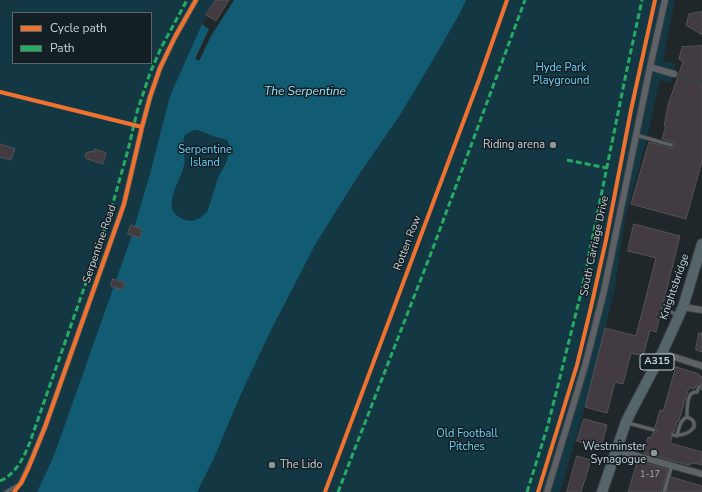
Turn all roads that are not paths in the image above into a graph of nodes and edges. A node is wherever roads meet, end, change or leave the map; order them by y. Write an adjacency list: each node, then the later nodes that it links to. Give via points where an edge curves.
1 (196, 0): 6 (street, Serpentine Road, via 160,68)
2 (665, 0): 3 (street, South Carriage Drive)
3 (650, 67): 4 (street); 7 (street, South Carriage Drive)
4 (674, 74)
5 (0, 92): 6 (lane)
6 (142, 127): 22 (street, Serpentine Road, via 121,211 45,427)
7 (636, 135): 8 (lane); 25 (street, South Carriage Drive, via 598,314)
8 (671, 145)
9 (702, 244): 12 (main road, Knightsbridge / A315)
10 (665, 309): 12 (lane)
11 (702, 310): 12 (street)
12 (681, 312): 13 (main road, Knightsbridge / A315)
13 (662, 353): 14 (street); 17 (main road, Knightsbridge / A315)
14 (702, 366)
15 (699, 387): 16 (lane, via 697,392 690,394)
16 (687, 417): 16 (lane, via 694,422 691,431 675,436 681,422)
17 (626, 422): 18 (lane); 19 (main road, Knightsbridge / A315)
18 (654, 430)
19 (616, 450): 20 (street); 26 (main road, Knightsbridge / A315)
20 (672, 465): 21 (street); 27 (lane)
21 (702, 474)
22 (21, 483): 23 (lane); 24 (lane, Serpentine Road)
23 (6, 492)
24 (14, 492)
25 (548, 492)
26 (602, 492)
27 (664, 492)

